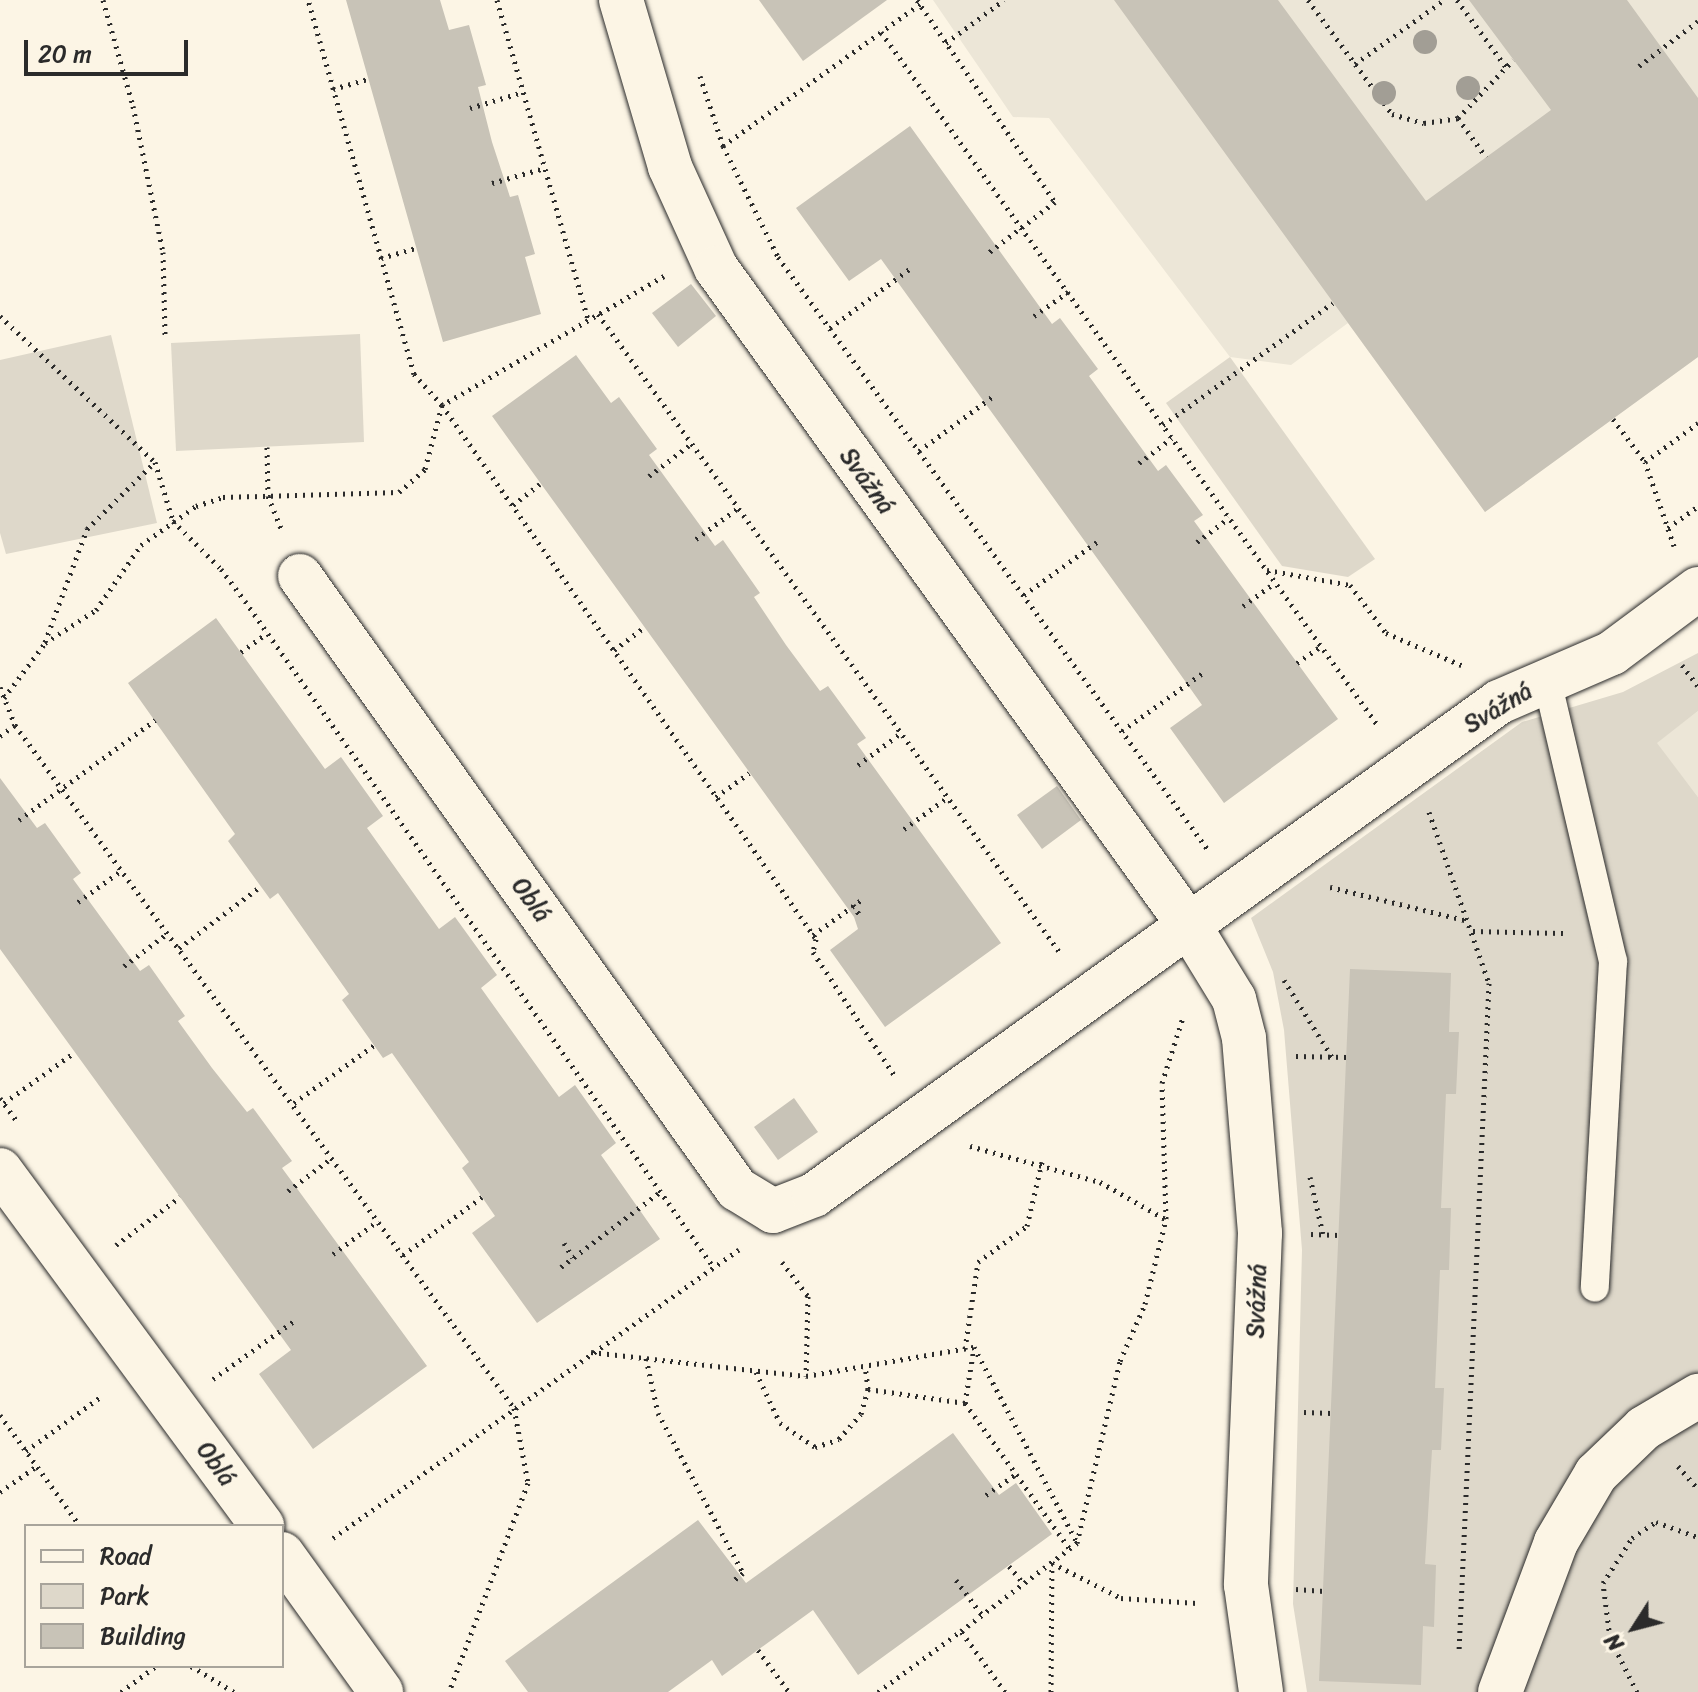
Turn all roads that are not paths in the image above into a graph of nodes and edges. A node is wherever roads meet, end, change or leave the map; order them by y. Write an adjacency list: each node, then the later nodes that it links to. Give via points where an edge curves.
1 (621, 0): 5 (street, Svážná, via 670,167 716,268)
2 (1688, 573): 4 (street, Svážná, via 1612,653)
3 (300, 576): 7 (street, Oblá, via 737,1189)
4 (1547, 680): 5 (street, Svážná, via 1499,702); 8 (lane, via 1613,961)
5 (1188, 924): 7 (street, Svážná, via 814,1195); 13 (street, Svážná, via 1234,999 1244,1038 1256,1158 1260,1233 1248,1598)
6 (0, 1170): 10 (street, Oblá)
7 (773, 1211)
8 (1595, 1288)
9 (1698, 1396): 14 (street, via 1644,1428 1596,1474 1556,1542)
10 (261, 1524)
11 (302, 1550): 12 (street)
12 (381, 1692)
13 (1261, 1692)
14 (1500, 1692)

